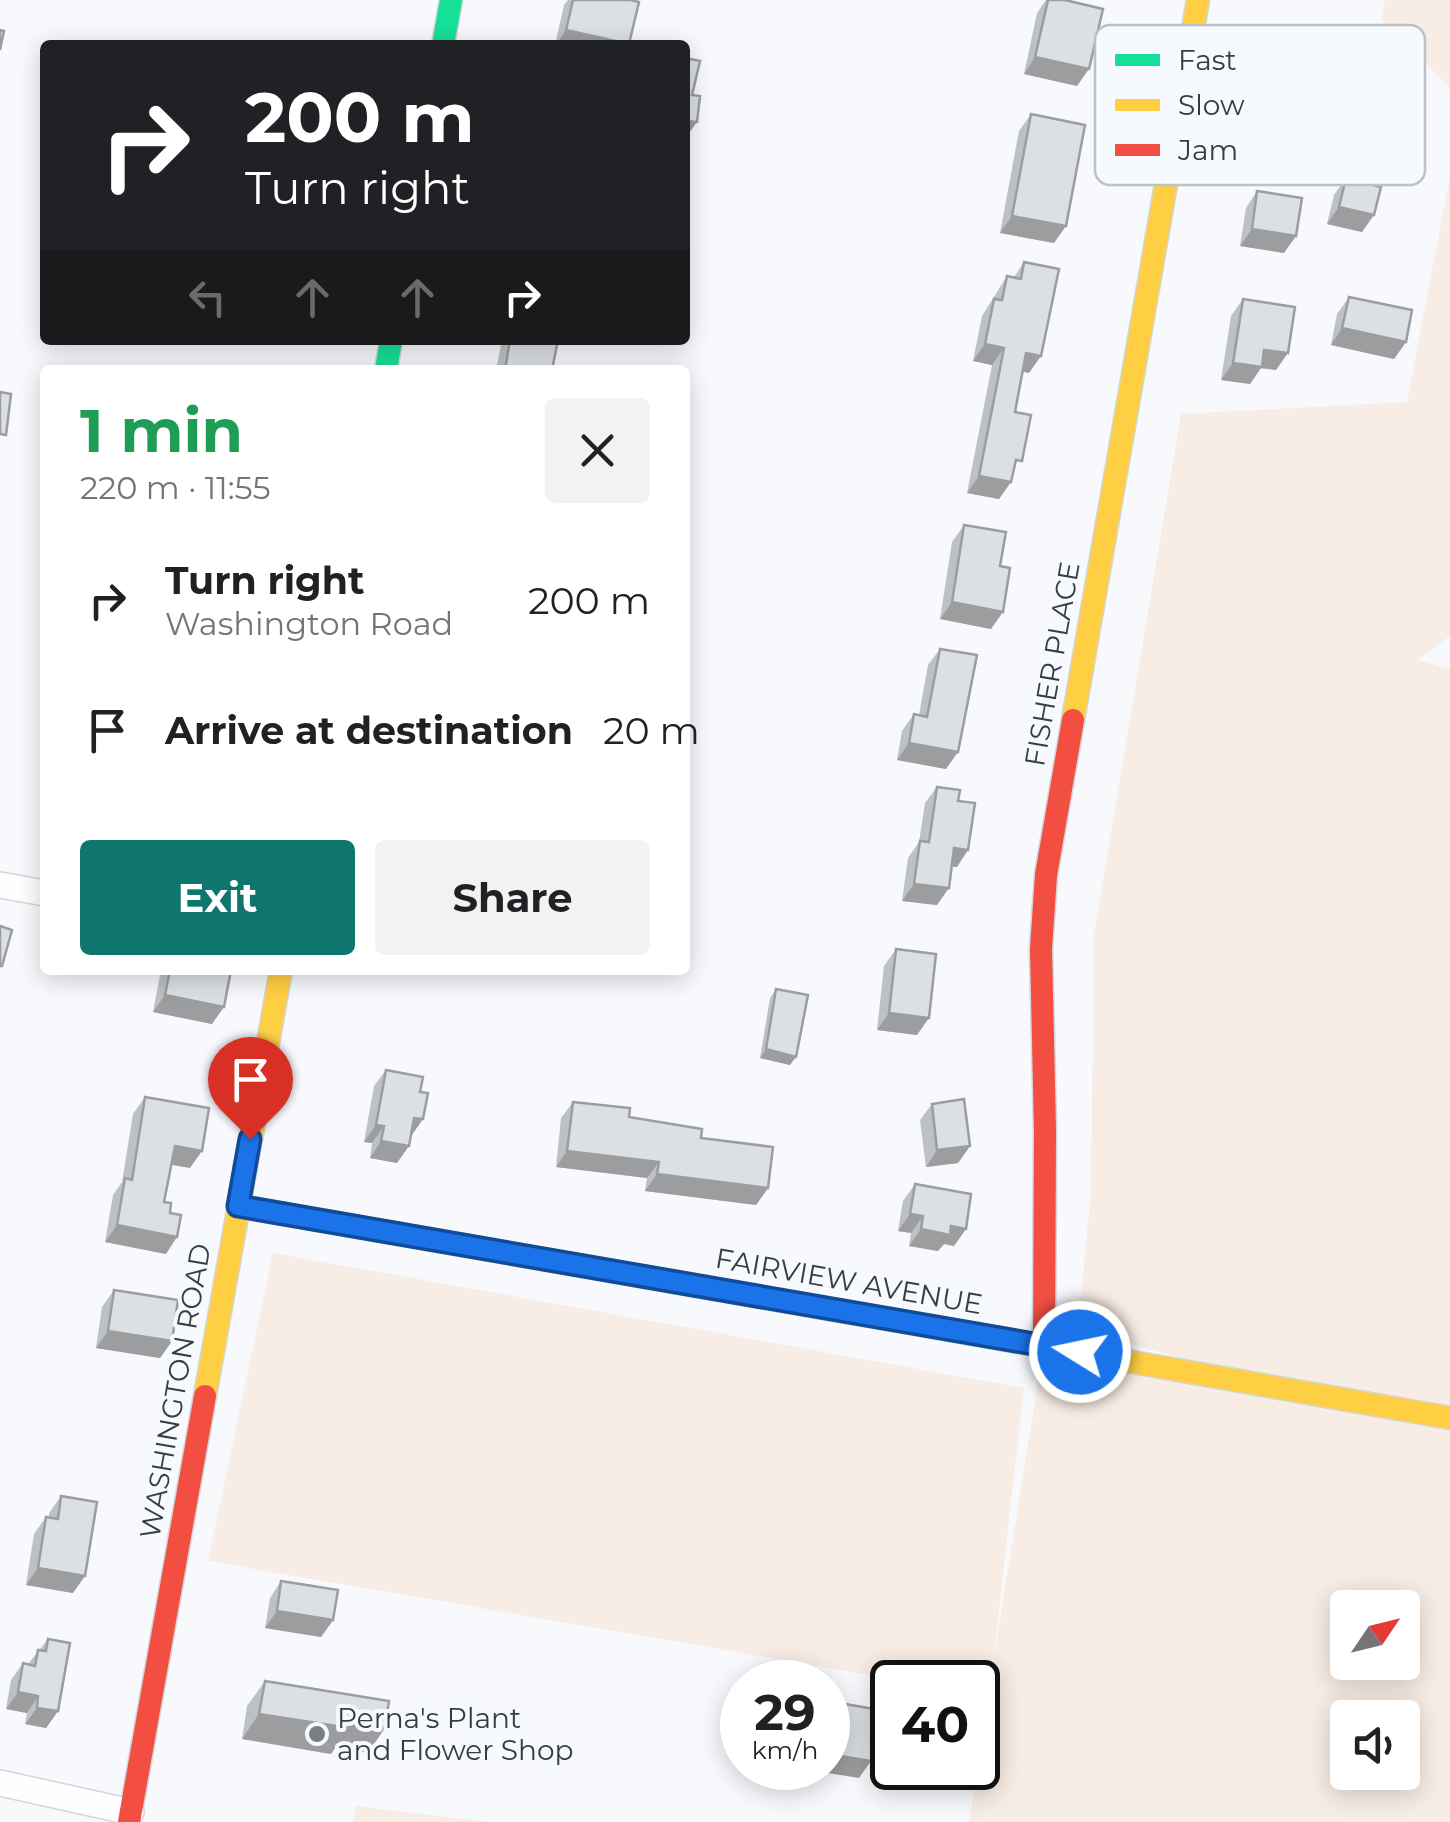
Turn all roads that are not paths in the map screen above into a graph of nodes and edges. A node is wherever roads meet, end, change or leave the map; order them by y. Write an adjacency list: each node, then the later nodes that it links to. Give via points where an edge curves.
1 (452, 0): 4 (street)
2 (1198, 0): 3 (street, FISHER PLACE)
3 (1194, 25)
4 (444, 40)
5 (1166, 185): 10 (street, FISHER PLACE, via 1046,874)
6 (0, 885): 7 (street)
7 (40, 892)
8 (279, 975): 9 (street, WASHINGTON ROAD)
9 (238, 1206): 10 (street, FAIRVIEW AVENUE); 13 (street, WASHINGTON ROAD)
10 (1044, 1345): 11 (street, FAIRVIEW AVENUE)
11 (1450, 1418)
12 (0, 1783): 13 (street)
13 (130, 1817)

